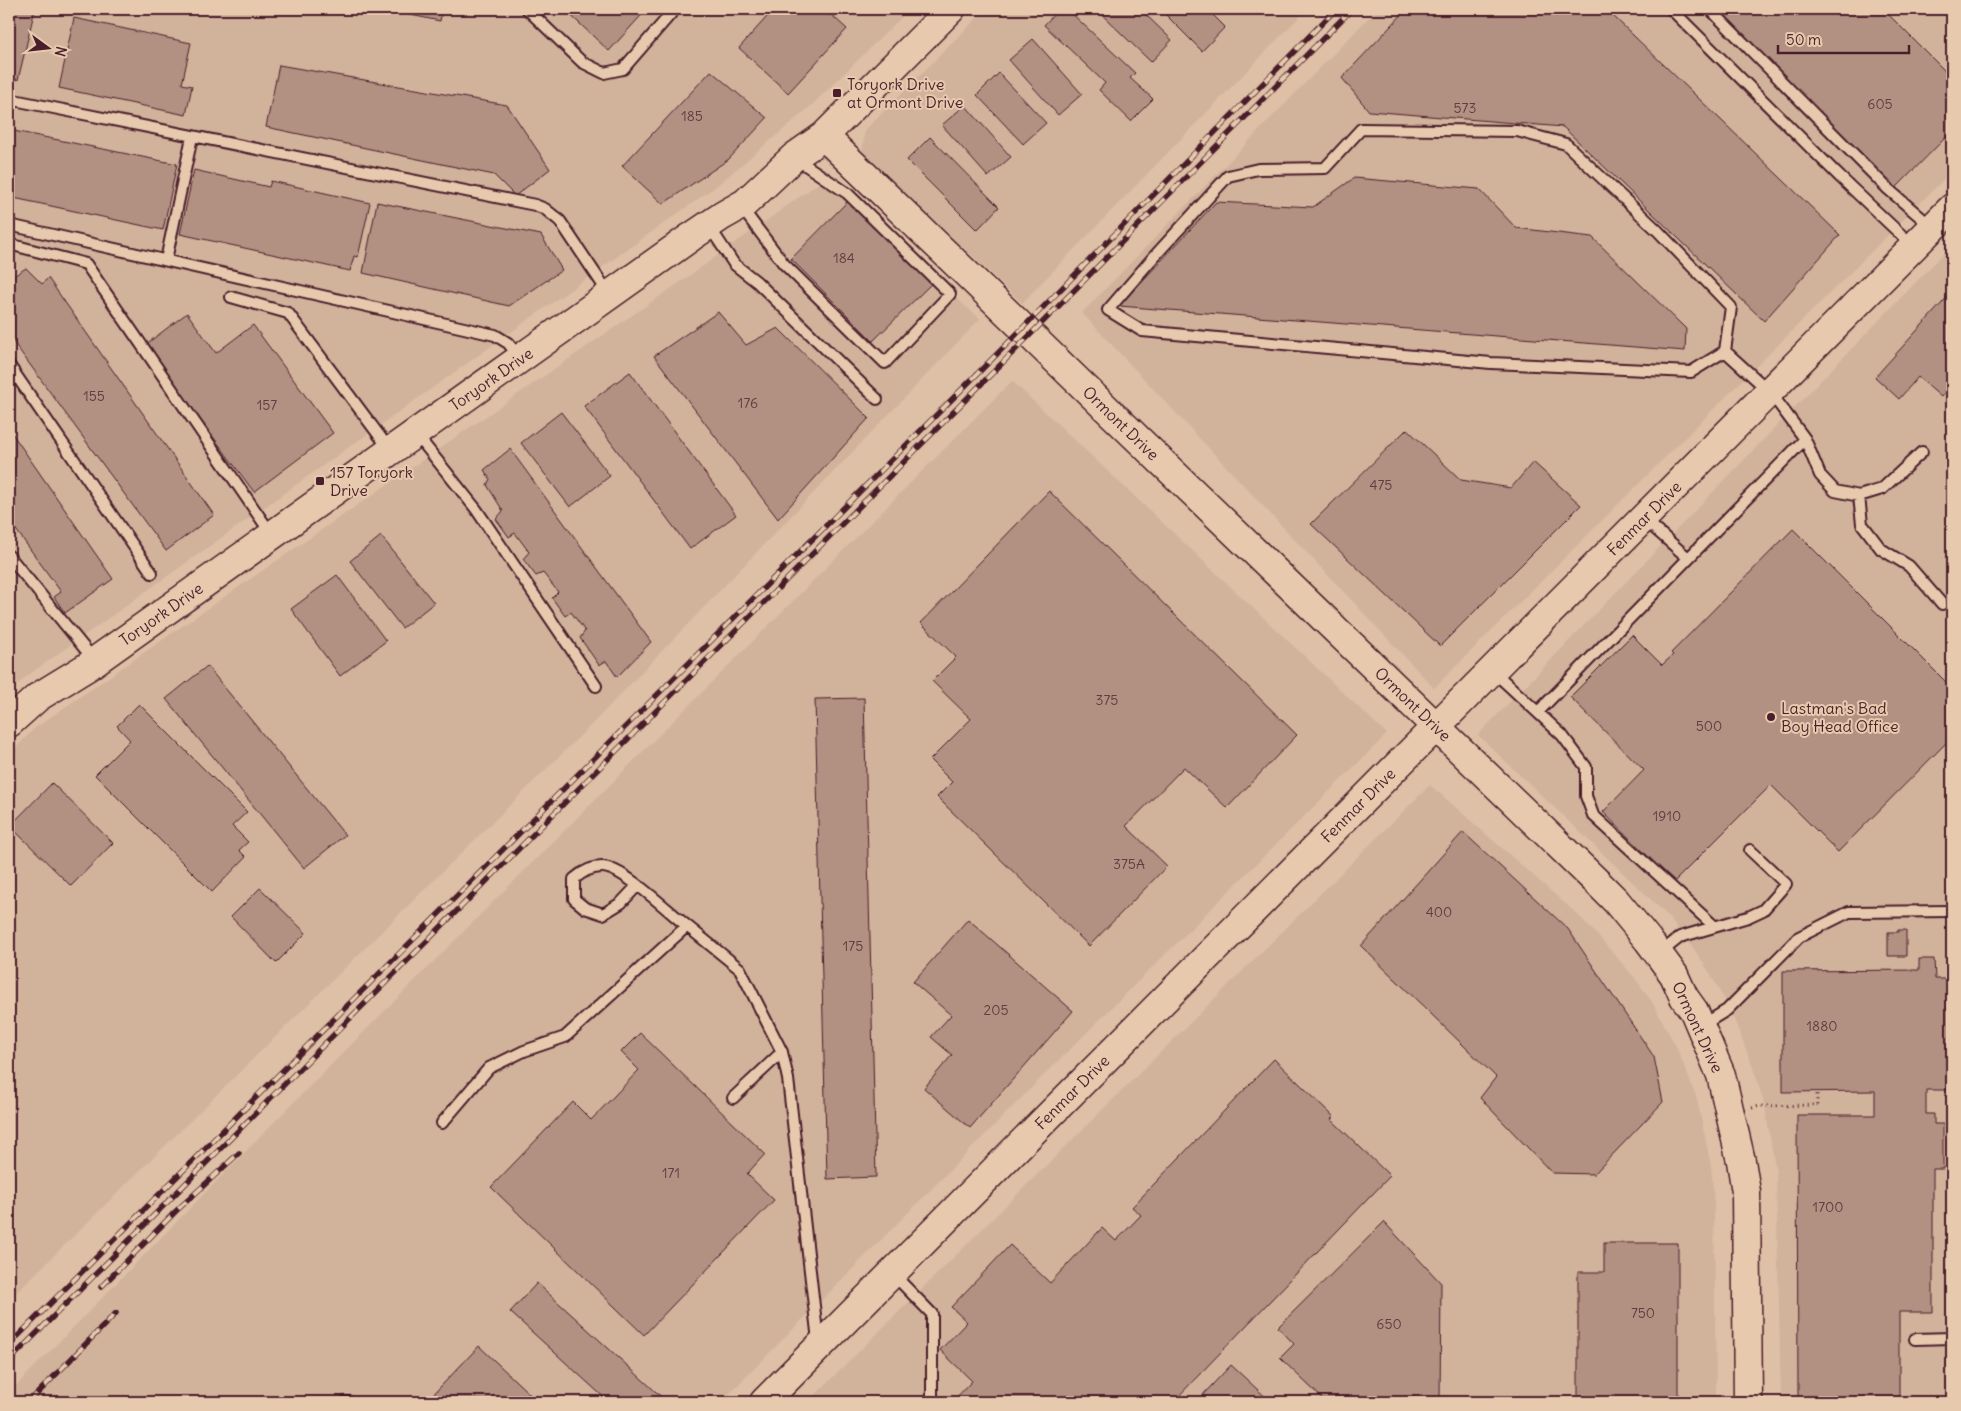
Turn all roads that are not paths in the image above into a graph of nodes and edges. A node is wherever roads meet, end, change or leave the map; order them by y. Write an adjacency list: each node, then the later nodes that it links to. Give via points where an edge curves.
1 (527, 9): 2 (lane, via 582,62 604,73 623,69)
2 (675, 9)
3 (951, 9): 7 (street, Toryork Drive)
4 (1670, 9): 14 (lane, via 1840,177)
5 (1710, 9): 14 (lane, via 1888,189)
6 (9, 99): 8 (lane)
7 (824, 136): 9 (street, Toryork Drive); 40 (street, Ormont Drive)
8 (192, 137): 16 (lane); 17 (lane, via 545,208 560,221)
9 (794, 157): 10 (street, Toryork Drive); 10 (lane, via 846,192 950,294 885,363 784,264)
10 (740, 206): 13 (street, Toryork Drive)
11 (1952, 208): 14 (street, Fenmar Drive)
12 (9, 225): 16 (lane)
13 (708, 225): 17 (street, Toryork Drive); 23 (lane, via 734,264 757,282)
14 (1923, 238): 22 (street, Fenmar Drive)
15 (9, 244): 30 (lane, via 86,264)
16 (166, 260): 20 (lane, via 495,335 508,343)
17 (610, 295): 20 (street, Toryork Drive)
18 (231, 297): 26 (lane, via 288,313)
19 (1725, 351): 19 (lane, via 1731,307 1658,231 1566,144 1518,132 1361,129 1325,168 1258,169 1228,176 1108,310 1142,331 1490,363 1691,372); 22 (lane)
20 (520, 358): 24 (street, Toryork Drive)
21 (9, 365): 33 (lane)
22 (1770, 392): 25 (lane); 29 (street, Fenmar Drive)
23 (877, 399)
24 (415, 433): 26 (street, Toryork Drive); 37 (lane, via 476,509)
25 (1805, 439): 28 (lane, via 1820,475 1835,491); 32 (lane)
26 (390, 451): 30 (street, Toryork Drive)
27 (1922, 452): 28 (lane, via 1882,489)
28 (1859, 496): 34 (lane, via 1862,524 1881,549 1909,566)
29 (1644, 519): 32 (lane); 36 (street, Fenmar Drive)
30 (272, 536): 35 (street, Toryork Drive)
31 (9, 556): 35 (lane)
32 (1688, 558): 38 (lane)
33 (152, 573)
34 (1942, 604)
35 (95, 661): 39 (street, Toryork Drive, via 38,697)
36 (1492, 670): 38 (lane); 40 (street, Fenmar Drive)
37 (596, 686)
38 (1538, 712): 45 (lane, via 1562,735 1586,767 1586,796 1593,815)
39 (9, 723)
40 (1436, 726): 46 (street, Ormont Drive, via 1616,901); 51 (street, Fenmar Drive)
41 (1750, 850): 45 (lane, via 1786,884 1763,910)
42 (637, 886): 42 (lane, via 624,874 603,867 586,869 574,879 574,899 585,908 603,914 621,903); 44 (lane)
43 (1952, 911): 47 (lane, via 1849,912 1799,936 1727,1010)
44 (687, 926): 48 (lane, via 740,969); 50 (lane, via 566,1037 524,1051 489,1068)
45 (1714, 926): 46 (lane, via 1680,937)
46 (1658, 955): 47 (street, Ormont Drive, via 1674,975)
47 (1700, 1026): 57 (street, Ormont Drive, via 1721,1075 1746,1192)
48 (782, 1052): 49 (lane); 54 (lane, via 788,1079)
49 (733, 1098)
50 (442, 1123)
51 (892, 1273): 54 (street, Fenmar Drive); 56 (lane, via 932,1314)
52 (1952, 1338): 53 (lane)
53 (1915, 1339)
54 (819, 1347): 55 (street, Fenmar Drive)
55 (764, 1402)
56 (932, 1402)
57 (1748, 1402)

